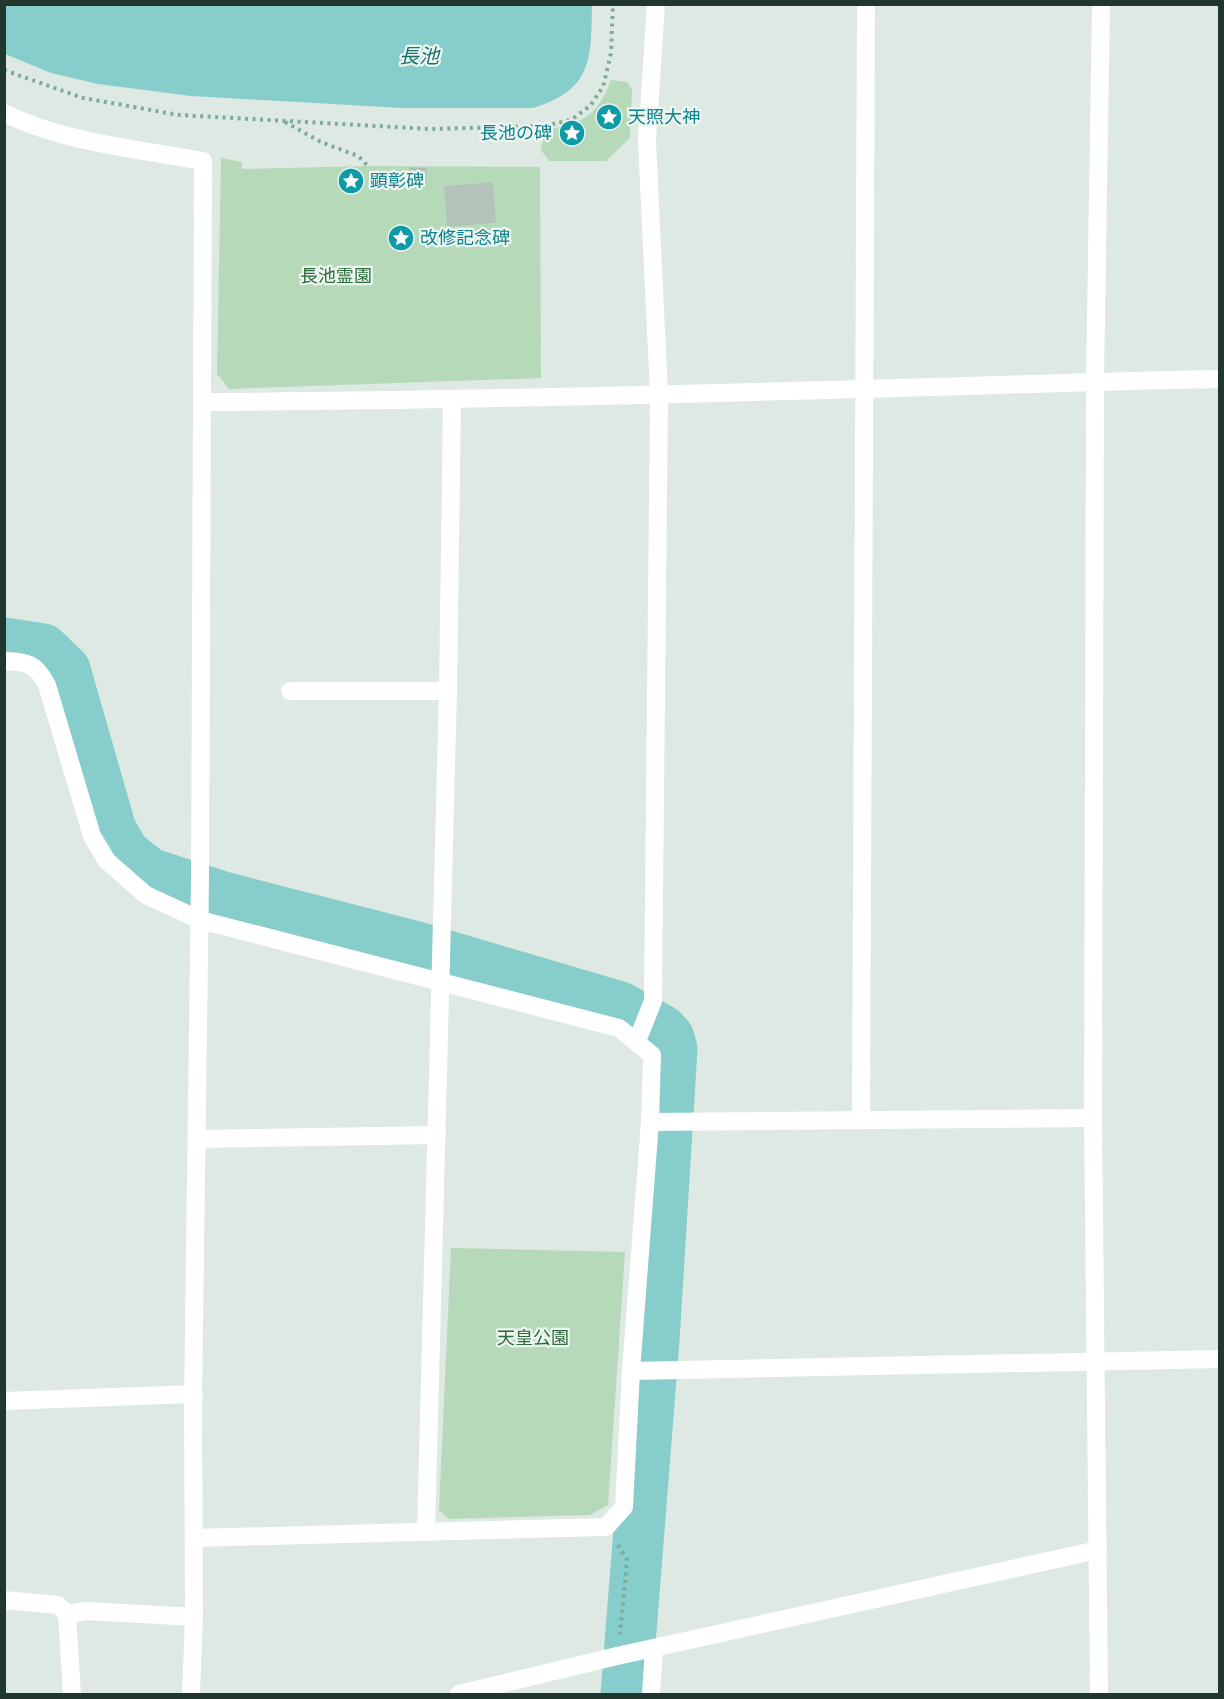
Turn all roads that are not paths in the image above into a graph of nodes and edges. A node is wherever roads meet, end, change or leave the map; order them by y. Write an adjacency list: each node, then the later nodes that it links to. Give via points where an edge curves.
1 (656, 4): 8 (street, via 647,141)
2 (866, 4): 7 (street)
3 (1101, 4): 6 (street)
4 (4, 113): 10 (street, via 50,131 203,161)
5 (1220, 379): 6 (street)
6 (1095, 381): 7 (street); 17 (street)
7 (863, 389): 8 (street); 18 (street)
8 (659, 394): 9 (street); 16 (street, via 653,1001)
9 (452, 400): 10 (street); 13 (street)
10 (202, 402): 14 (street)
11 (4, 661): 14 (street, via 27,662 40,671 92,836 107,861 146,895)
12 (290, 691): 13 (street)
13 (448, 691): 15 (street)
14 (200, 921): 15 (street); 21 (street)
15 (441, 983): 16 (street); 20 (street)
16 (639, 1036): 19 (street, via 652,1055)
17 (1093, 1118): 18 (street); 23 (street)
18 (861, 1120): 19 (street)
19 (663, 1122): 24 (street)
20 (437, 1135): 21 (street); 27 (street)
21 (197, 1139): 25 (street)
22 (1220, 1359): 23 (street)
23 (1095, 1361): 24 (street); 29 (street)
24 (637, 1371): 27 (street, via 624,1507 606,1527)
25 (194, 1394): 26 (street); 28 (street)
26 (4, 1401)
27 (426, 1532): 28 (street)
28 (194, 1538): 32 (street)
29 (1098, 1550): 33 (street); 38 (street)
30 (4, 1600): 31 (street, via 58,1605)
31 (67, 1614): 32 (street, via 87,1611); 34 (street)
32 (194, 1617): 35 (street)
33 (633, 1653): 36 (street); 37 (street)
34 (72, 1695)
35 (191, 1695)
36 (459, 1695)
37 (651, 1695)
38 (1099, 1695)

